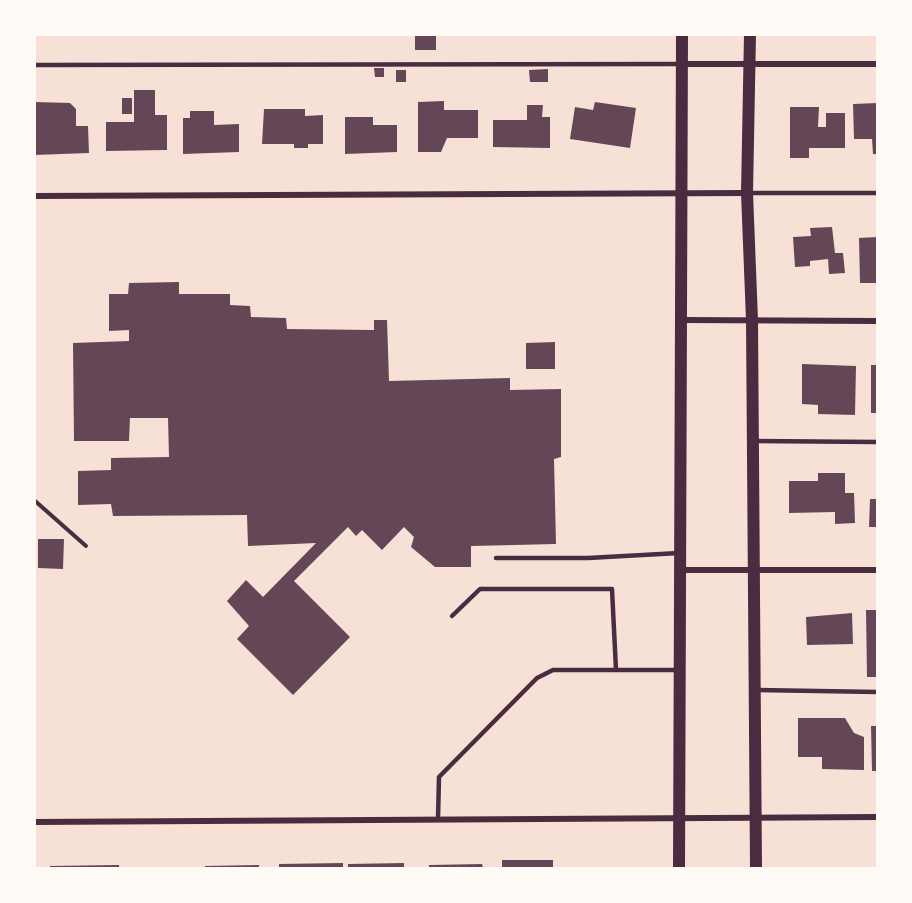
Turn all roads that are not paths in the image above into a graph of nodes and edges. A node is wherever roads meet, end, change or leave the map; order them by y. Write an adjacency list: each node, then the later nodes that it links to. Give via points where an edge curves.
1 (682, 34): 5 (main road)
2 (750, 34): 3 (main road)
3 (750, 63): 5 (street); 6 (street); 8 (main road)
4 (34, 64): 5 (lane)
5 (682, 64): 7 (main road)
6 (878, 64)
7 (681, 193): 8 (street); 10 (street); 11 (main road)
8 (747, 193): 9 (lane); 12 (main road)
9 (878, 193)
10 (34, 196)
11 (683, 320): 12 (street); 16 (main road)
12 (752, 320): 13 (street); 14 (main road)
13 (878, 321)
14 (753, 441): 15 (lane); 19 (main road)
15 (878, 442)
16 (682, 553): 17 (lane); 18 (main road)
17 (496, 558)
18 (682, 570): 19 (street); 23 (main road)
19 (753, 570): 20 (street); 24 (main road)
20 (878, 570)
21 (452, 616): 22 (lane, via 480,589 612,589)
22 (616, 670): 23 (lane); 29 (lane, via 553,670 537,678 439,777)
23 (682, 670): 27 (main road)
24 (755, 690): 25 (lane); 26 (main road)
25 (878, 692)
26 (757, 816): 27 (street); 28 (street); 32 (main road)
27 (680, 817): 29 (street); 31 (main road)
28 (878, 817)
29 (438, 819): 30 (street)
30 (34, 822)
31 (679, 868)
32 (756, 868)

